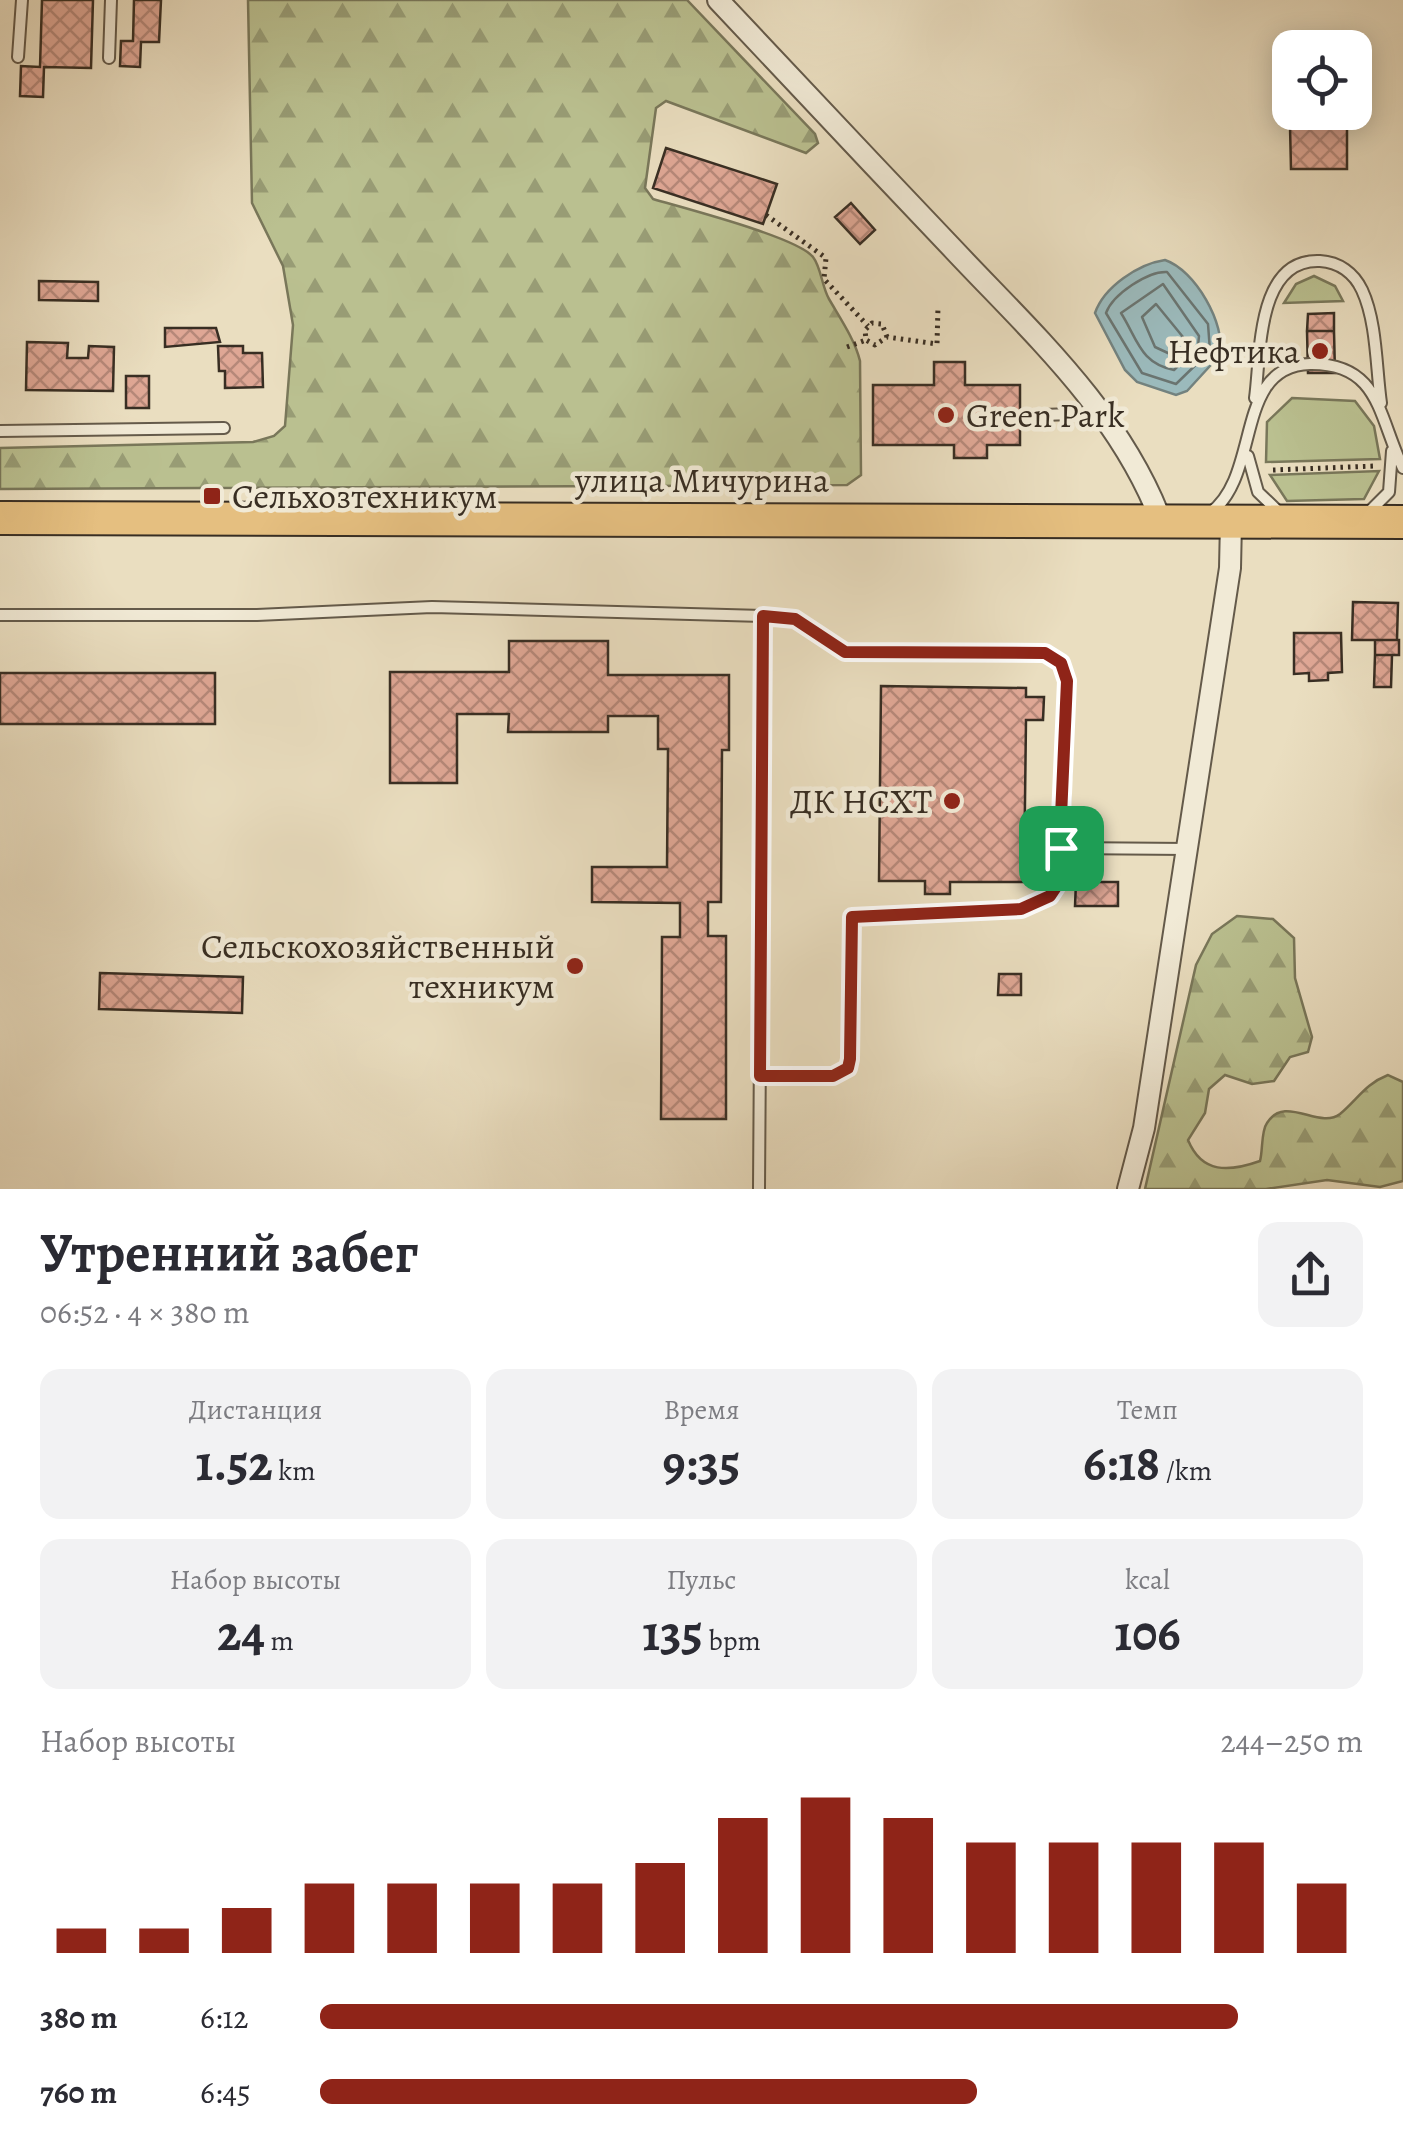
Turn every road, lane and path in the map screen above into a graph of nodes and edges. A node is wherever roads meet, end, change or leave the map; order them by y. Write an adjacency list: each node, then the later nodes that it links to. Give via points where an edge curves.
1 (22, 0): 4 (lane)
2 (111, 0): 5 (lane)
3 (718, 0): 13 (street)
4 (18, 57)
5 (108, 58)
6 (766, 216): 8 (path, via 826,258 824,279)
7 (938, 307): 9 (path, via 937,344)
8 (868, 326): 9 (path, via 882,324); 10 (path)
9 (887, 337): 10 (path, via 875,345)
10 (866, 340): 11 (path)
11 (847, 347)
12 (1253, 412): 15 (lane, via 1268,382 1284,368 1335,364 1360,376); 15 (lane, via 1270,297 1284,274 1316,260 1343,268 1360,286); 18 (lane)
13 (1103, 413): 14 (lane); 22 (street)
14 (1042, 415)
15 (1384, 419): 19 (lane)
16 (224, 428): 17 (lane)
17 (0, 431)
18 (1247, 450): 22 (lane, via 1226,498 1208,514); 24 (lane, via 1252,480 1264,499 1280,514)
19 (1398, 466): 20 (path); 25 (lane, via 1384,498)
20 (1273, 470)
21 (0, 518): 22 (main road, улица Мичурина)
22 (1174, 522): 23 (main road, улица Мичурина)
23 (1231, 522): 24 (main road, улица Мичурина); 30 (street)
24 (1308, 522): 25 (main road, улица Мичурина)
25 (1343, 522): 26 (main road, улица Мичурина)
26 (1403, 522)
27 (0, 615): 28 (lane, via 432,607)
28 (763, 616): 29 (lane, via 795,619 845,652 1045,653 1061,663 1067,681); 31 (lane)
29 (1061, 848): 30 (lane); 31 (lane, via 1058,884 1038,904 852,917 848,1068 833,1076)
30 (1189, 849): 33 (street)
31 (760, 1076): 32 (lane)
32 (759, 1189)
33 (1128, 1189)

